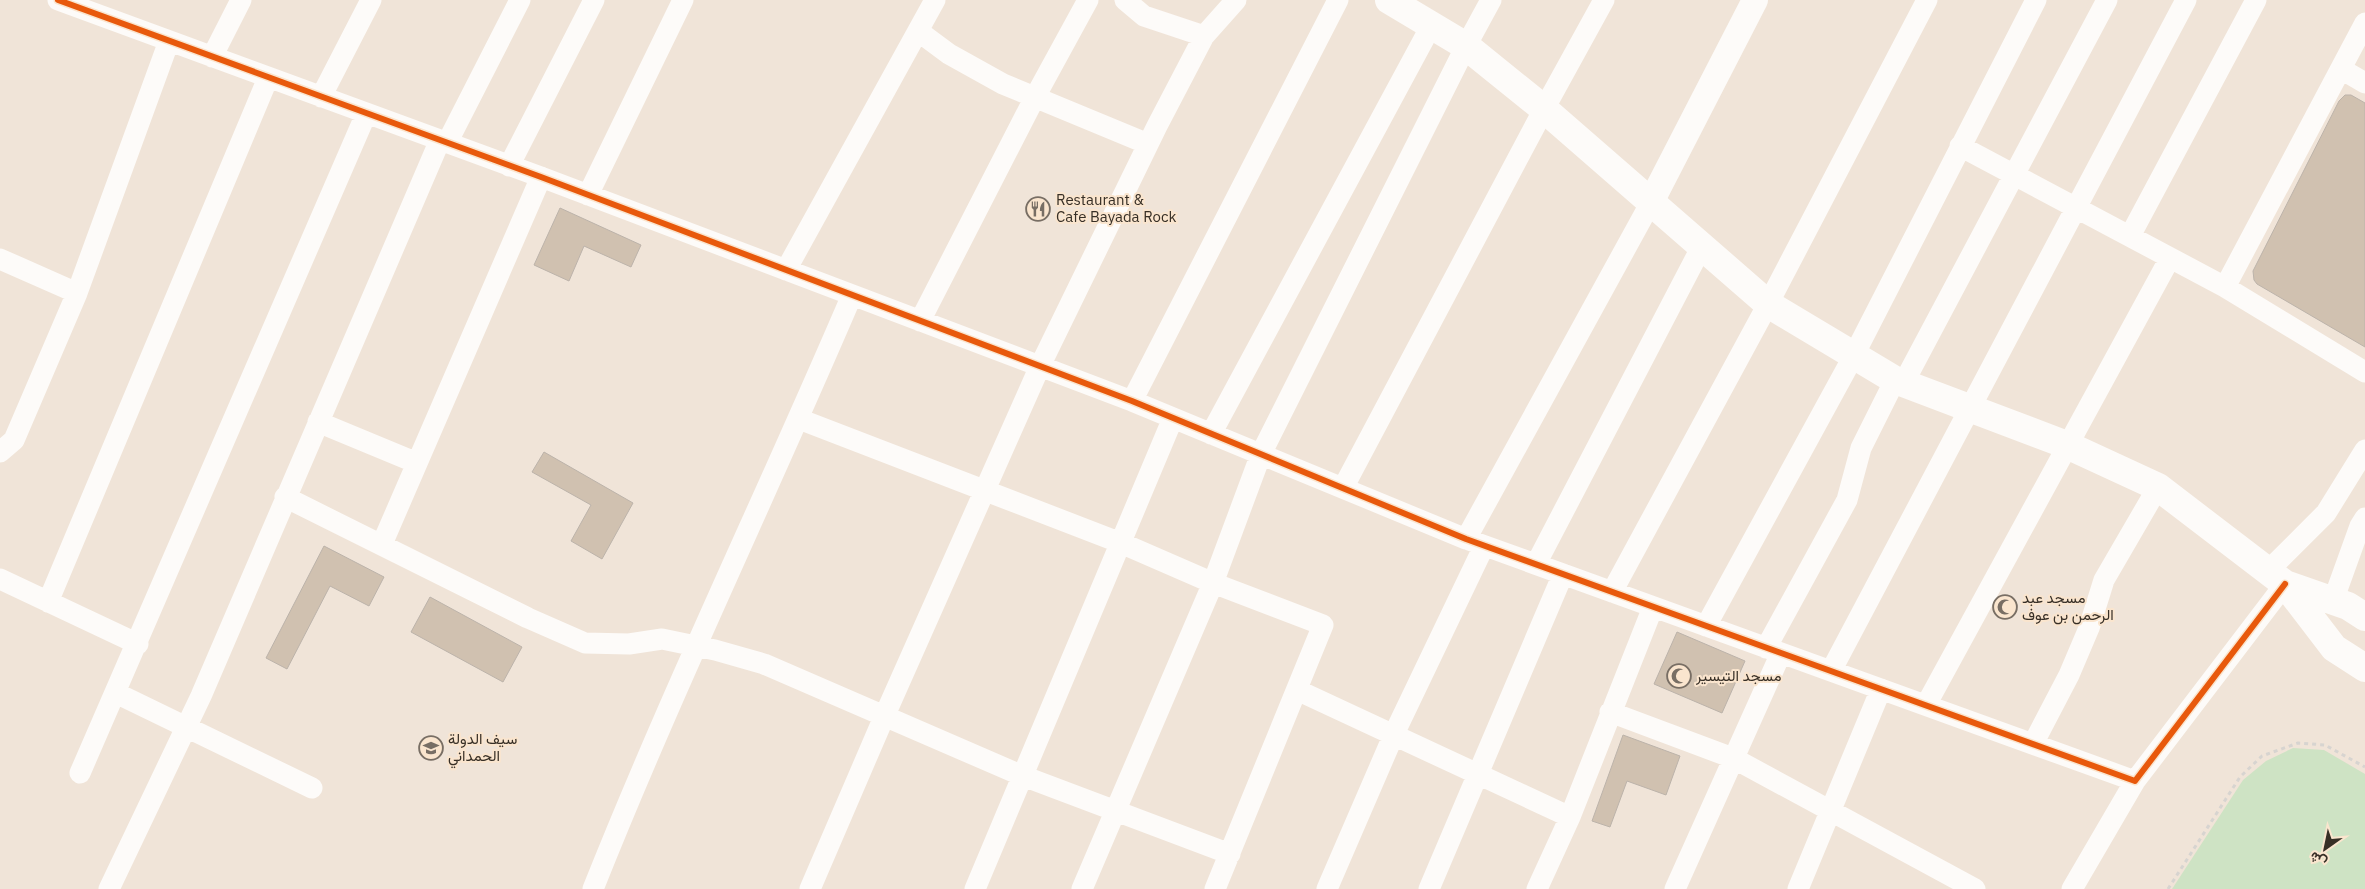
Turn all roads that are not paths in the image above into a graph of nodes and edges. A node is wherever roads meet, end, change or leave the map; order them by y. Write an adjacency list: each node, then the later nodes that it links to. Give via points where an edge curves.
1 (58, 0): 21 (street)
2 (241, 0): 28 (street)
3 (371, 0): 32 (street)
4 (520, 0): 36 (street)
5 (594, 0): 39 (street)
6 (683, 0): 42 (street)
7 (935, 0): 24 (street)
8 (1088, 0): 33 (street)
9 (1125, 0): 25 (street, via 1144,16)
10 (1236, 0): 25 (street)
11 (1338, 0): 59 (street)
12 (1389, 0): 23 (main road)
13 (1491, 0): 27 (street)
14 (1604, 0): 34 (street)
15 (1755, 0): 43 (street)
16 (1927, 0): 53 (street)
17 (2036, 0): 38 (street)
18 (2108, 0): 40 (street)
19 (2186, 0): 44 (street)
20 (2256, 0): 45 (street)
21 (109, 9): 26 (street)
22 (2365, 23): 29 (street)
23 (1431, 26): 27 (main road); 64 (street)
24 (918, 31): 33 (street, via 949,54 1003,84); 49 (street)
25 (1204, 36): 37 (street)
26 (170, 41): 28 (street); 51 (street)
27 (1466, 46): 34 (main road); 68 (street)
28 (212, 57): 30 (street)
29 (2340, 69): 31 (street); 50 (street)
30 (268, 78): 32 (street); 85 (street)
31 (2365, 83)
32 (321, 97): 35 (street)
33 (1035, 97): 37 (street); 54 (street)
34 (1544, 109): 43 (main road); 71 (street)
35 (366, 114): 36 (street); 89 (street)
36 (444, 142): 39 (street); 63 (street)
37 (1148, 144): 56 (street)
38 (1960, 146): 40 (street); 55 (street)
39 (510, 166): 41 (street)
40 (2015, 175): 44 (street); 58 (street)
41 (540, 177): 42 (street); 69 (street)
42 (588, 195): 49 (street)
43 (1651, 202): 46 (main road); 75 (street)
44 (2076, 208): 45 (street); 60 (street)
45 (2130, 236): 47 (street)
46 (1702, 246): 53 (main road); 78 (street)
47 (2170, 258): 50 (street); 65 (street)
48 (0, 259): 51 (street)
49 (786, 270): 52 (street)
50 (2225, 287): 57 (street)
51 (76, 293): 67 (street, via 14,440)
52 (852, 295): 54 (street); 62 (street)
53 (1768, 304): 55 (main road); 83 (street)
54 (920, 321): 56 (street)
55 (1853, 357): 58 (main road); 88 (street)
56 (1040, 366): 59 (street); 72 (street)
57 (2365, 372)
58 (1899, 382): 60 (main road); 91 (street, via 1861,448 1847,500)
59 (1132, 402): 61 (street)
60 (1970, 409): 65 (main road); 93 (street)
61 (1173, 418): 64 (street); 76 (street)
62 (799, 419): 72 (street); 90 (street)
63 (318, 422): 69 (street); 73 (street)
64 (1211, 434): 68 (street)
65 (2067, 445): 70 (main road); 97 (street)
66 (2365, 450): 80 (street, via 2326,514)
67 (0, 452)
68 (1261, 454): 71 (street); 82 (street)
69 (417, 463): 77 (street)
70 (2158, 487): 80 (main road); 102 (street, via 2104,580 2089,628 2069,675)
71 (1343, 488): 75 (street)
72 (984, 491): 76 (street); 99 (street)
73 (285, 497): 77 (street); 100 (street)
74 (2365, 518): 84 (street)
75 (1475, 542): 78 (street); 101 (street)
76 (1121, 543): 82 (street); 106 (street)
77 (382, 544): 90 (street, via 528,618 585,643 629,644 662,639)
78 (1536, 564): 79 (street)
79 (1563, 574): 83 (street); 105 (street)
80 (2277, 577): 84 (main road); 92 (main road, via 2334,648); 107 (street)
81 (0, 579): 85 (street)
82 (1213, 583): 95 (street, via 1323,625); 109 (street)
83 (1612, 592): 86 (street)
84 (2333, 601): 87 (main road)
85 (48, 602): 89 (street)
86 (1653, 607): 88 (street); 98 (street)
87 (2365, 617)
88 (1706, 626): 91 (street)
89 (138, 644): 96 (street)
90 (696, 646): 99 (street, via 764,664); 114 (street)
91 (1773, 650): 93 (street); 103 (street)
92 (2365, 668)
93 (1831, 671): 94 (street)
94 (1881, 689): 97 (street); 110 (street)
95 (1297, 690): 101 (street); 112 (street)
96 (116, 693): 100 (street); 104 (street)
97 (1926, 705): 102 (street)
98 (1610, 712): 103 (street); 111 (street)
99 (884, 717): 106 (street); 115 (street)
100 (187, 726): 108 (street); 113 (street)
101 (1394, 734): 105 (street); 119 (street)
102 (2033, 744): 107 (street)
103 (1733, 758): 110 (street); 122 (street)
104 (80, 773)
105 (1479, 774): 111 (street); 120 (street)
106 (1023, 776): 109 (street); 116 (street)
107 (2135, 781): 125 (street)
108 (312, 788)
109 (1115, 810): 112 (street); 117 (street)
110 (1831, 811): 123 (street); 124 (street)
111 (1570, 816): 121 (street)
112 (1230, 854): 118 (street)
113 (109, 889)
114 (593, 889)
115 (810, 889)
116 (974, 889)
117 (1082, 889)
118 (1215, 889)
119 (1326, 889)
120 (1429, 889)
121 (1537, 889)
122 (1675, 889)
123 (1798, 889)
124 (1975, 889)
125 (2072, 889)

